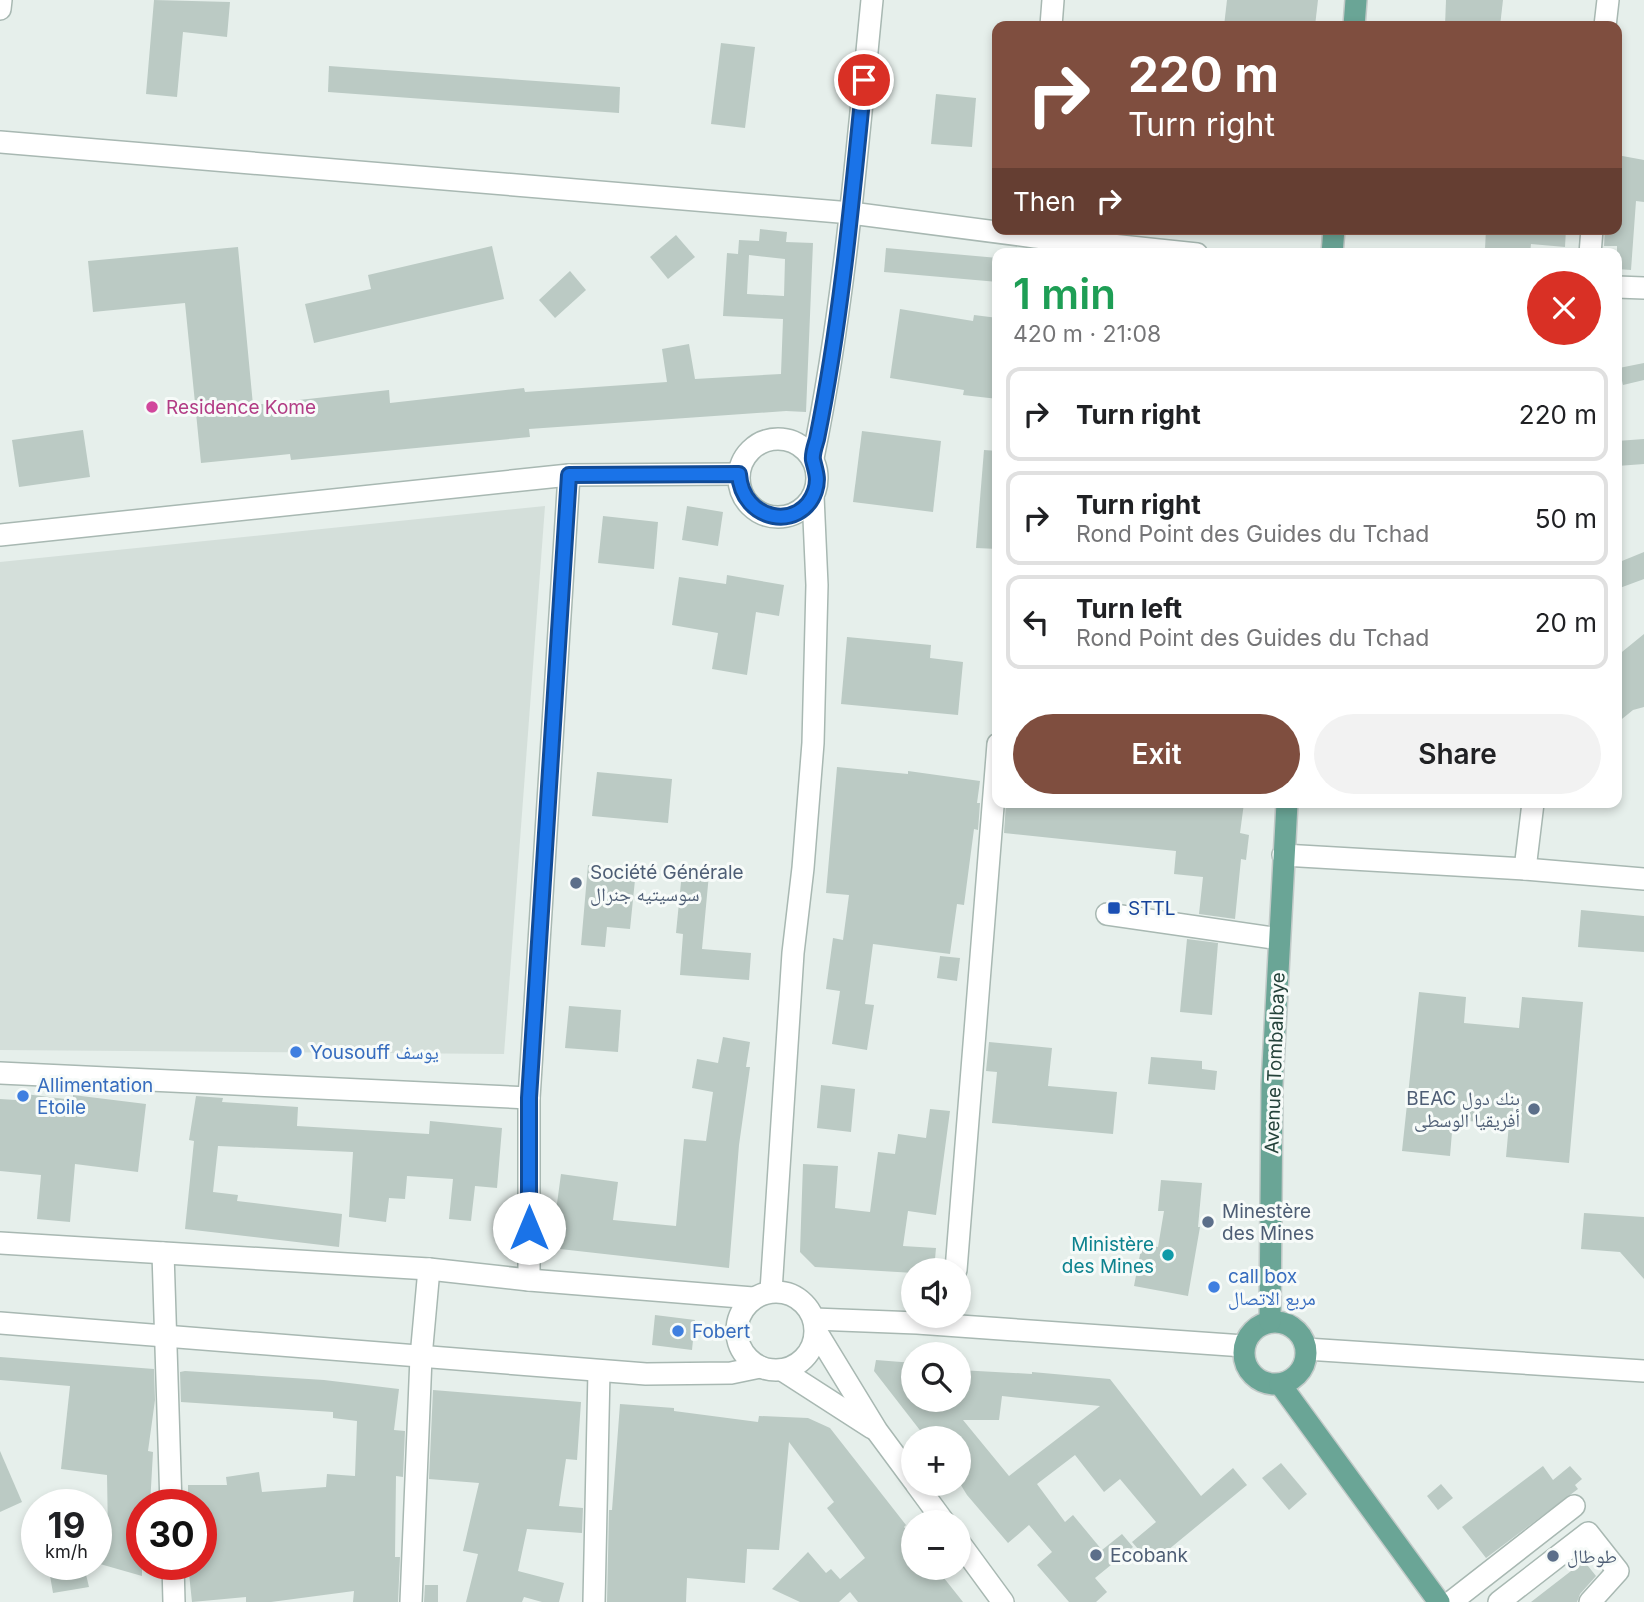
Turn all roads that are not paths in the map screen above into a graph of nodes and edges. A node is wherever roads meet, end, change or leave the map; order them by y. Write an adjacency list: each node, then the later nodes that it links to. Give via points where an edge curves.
1 (1, 0): 6 (street)
2 (872, 0): 11 (street)
3 (1053, 0): 7 (street)
4 (1356, 0): 8 (main road)
5 (1608, 0): 9 (street)
6 (0, 9)
7 (1051, 21)
8 (1354, 21)
9 (1606, 21)
10 (0, 142): 11 (street)
11 (851, 213): 12 (street); 18 (street, via 829,378)
12 (992, 234)
13 (1000, 235): 14 (street)
14 (1034, 240): 15 (street)
15 (1127, 248)
16 (1622, 287): 17 (street)
17 (1644, 288)
18 (813, 458): 19 (street, via 792,442 765,441 750,451); 21 (street, via 817,477)
19 (739, 474): 20 (street); 21 (street, via 745,498 763,513 785,516)
20 (569, 475): 22 (street); 32 (street)
21 (813, 496): 38 (street, via 817,585 813,743)
22 (0, 535)
23 (993, 808): 35 (street)
24 (1287, 808): 26 (main road, Avenue Tombalbaye)
25 (1531, 808): 27 (street)
26 (1283, 855): 27 (street); 30 (main road, Avenue Tombalbaye)
27 (1525, 869): 28 (street)
28 (1644, 879)
29 (1107, 914): 30 (street)
30 (1279, 939): 40 (main road, Avenue Tombalbaye, via 1272,1085)
31 (0, 1073): 32 (street)
32 (529, 1098): 37 (street)
33 (0, 1243): 34 (street)
34 (163, 1253): 36 (street); 44 (street)
35 (957, 1258)
36 (429, 1269): 37 (street); 47 (street)
37 (529, 1280): 38 (street)
38 (762, 1295): 43 (street, via 785,1292 798,1297 808,1306); 48 (street, via 742,1310 737,1327 738,1343)
39 (901, 1322): 43 (street)
40 (1270, 1322): 45 (main road, via 1258,1326); 46 (main road, via 1294,1328)
41 (0, 1323): 44 (street)
42 (971, 1323): 45 (street)
43 (815, 1325): 49 (street, via 809,1352 802,1361); 53 (street)
44 (167, 1337): 47 (street); 55 (street)
45 (1244, 1346): 52 (main road, via 1251,1375)
46 (1306, 1349): 51 (street); 52 (main road, via 1300,1372)
47 (421, 1357): 50 (street); 64 (street)
48 (760, 1367): 49 (street); 50 (street, via 694,1374)
49 (782, 1370): 53 (street)
50 (599, 1371): 65 (street)
51 (1644, 1371)
52 (1280, 1384): 67 (main road)
53 (877, 1431): 54 (street)
54 (901, 1463)
55 (171, 1489)
56 (1574, 1506): 57 (street)
57 (1548, 1526): 58 (street); 60 (street)
58 (1566, 1550): 62 (street); 69 (street, via 1588,1533 1618,1571)
59 (971, 1558): 66 (street)
60 (1492, 1570): 62 (street); 68 (street)
61 (173, 1580): 63 (street)
62 (1504, 1598)
63 (174, 1602)
64 (411, 1602)
65 (594, 1602)
66 (1003, 1602)
67 (1439, 1602)
68 (1451, 1602)
69 (1590, 1602)

